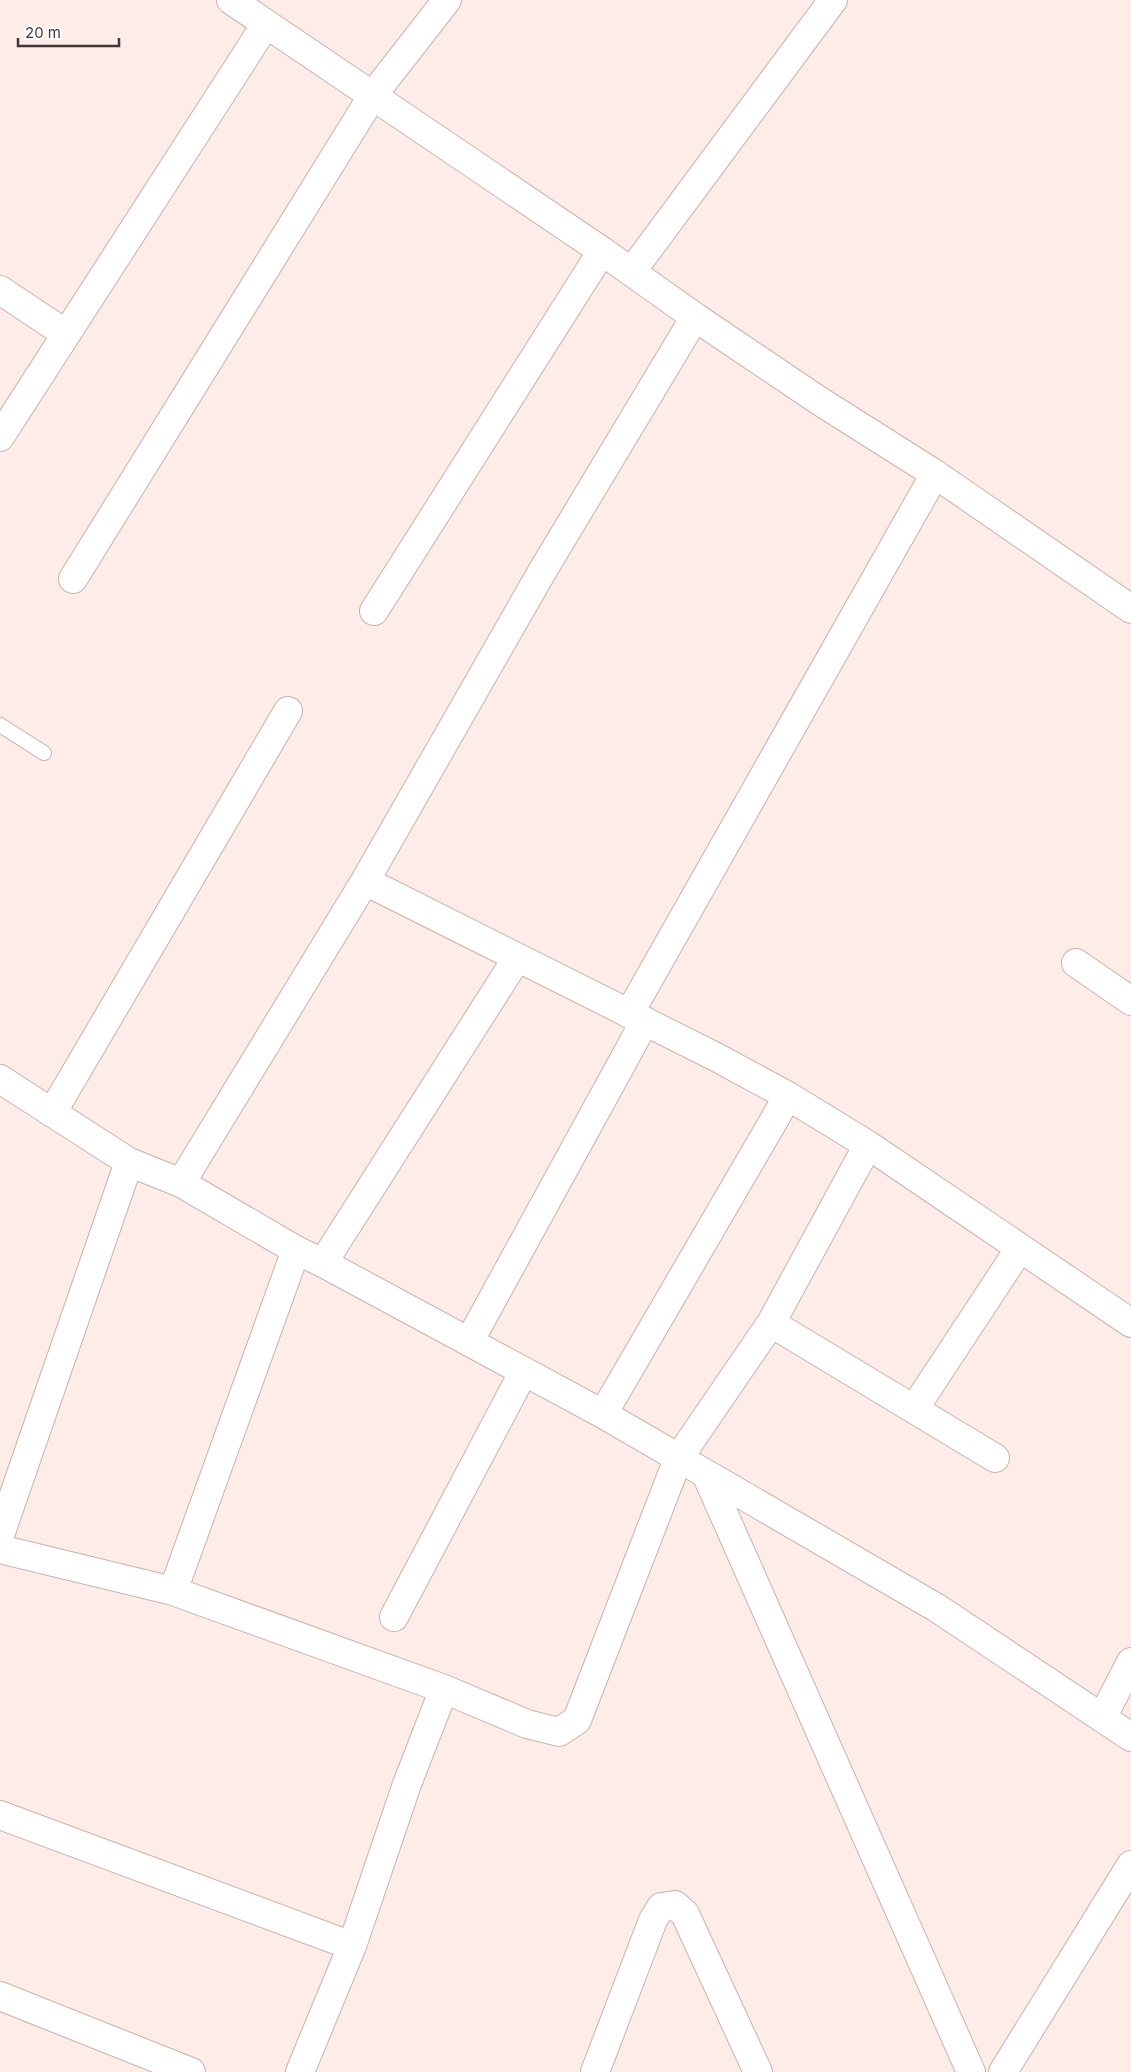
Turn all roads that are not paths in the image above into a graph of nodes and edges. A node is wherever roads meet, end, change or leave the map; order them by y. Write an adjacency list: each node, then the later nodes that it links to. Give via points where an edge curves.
1 (231, 0): 4 (street)
2 (447, 0): 5 (street)
3 (833, 0): 7 (street)
4 (266, 24): 5 (street); 10 (street)
5 (373, 95): 6 (street); 13 (street)
6 (602, 251): 7 (street); 15 (street)
7 (632, 272): 9 (street)
8 (0, 290): 10 (street)
9 (695, 317): 12 (street); 19 (street, via 543,570)
10 (66, 334): 11 (street)
11 (0, 437)
12 (935, 474): 14 (street); 23 (street)
13 (73, 579)
14 (1131, 608)
15 (374, 611)
16 (288, 711): 26 (street)
17 (0, 725): 18 (lane)
18 (44, 753)
19 (365, 881): 20 (street); 29 (street)
20 (517, 958): 23 (street); 32 (street)
21 (1076, 963): 22 (street)
22 (1131, 1001)
23 (637, 1017): 25 (street); 35 (street)
24 (0, 1079): 26 (street)
25 (788, 1096): 27 (street); 38 (street)
26 (52, 1112): 28 (street)
27 (868, 1145): 30 (street); 33 (street)
28 (129, 1162): 29 (street); 42 (street)
29 (181, 1183): 31 (street)
30 (1020, 1248): 34 (street); 37 (street)
31 (296, 1250): 32 (street); 44 (street)
32 (323, 1263): 35 (street)
33 (771, 1323): 37 (street); 40 (street)
34 (1131, 1323)
35 (469, 1342): 36 (street)
36 (524, 1371): 38 (street); 45 (street)
37 (914, 1409): 39 (street)
38 (603, 1414): 40 (street)
39 (995, 1458)
40 (678, 1459): 41 (street); 47 (street, via 577,1720 559,1732 527,1724)
41 (706, 1474): 48 (street, via 937,1608); 58 (street)
42 (0, 1535)
43 (0, 1549): 44 (street)
44 (173, 1591): 47 (street)
45 (394, 1617)
46 (1131, 1662): 48 (street)
47 (444, 1689): 52 (street, via 407,1784)
48 (1102, 1718): 49 (street)
49 (1131, 1737)
50 (0, 1815): 52 (street)
51 (1131, 1865): 59 (street)
52 (352, 1946): 55 (street)
53 (0, 1996): 54 (street)
54 (191, 2072)
55 (300, 2072)
56 (595, 2072): 57 (street, via 653,1920 661,1907 675,1905 685,1914)
57 (758, 2072)
58 (972, 2072)
59 (1003, 2072)

